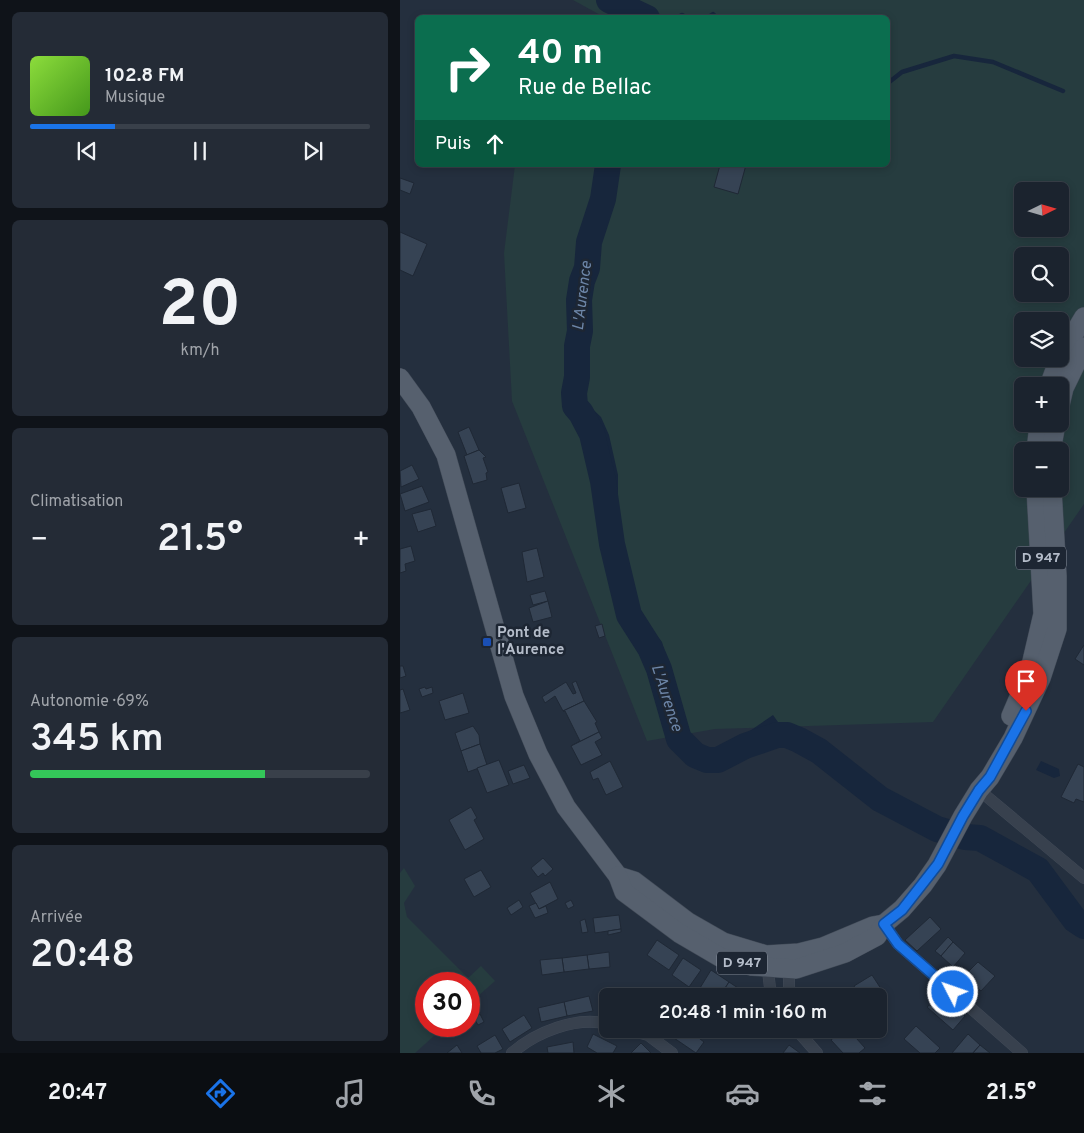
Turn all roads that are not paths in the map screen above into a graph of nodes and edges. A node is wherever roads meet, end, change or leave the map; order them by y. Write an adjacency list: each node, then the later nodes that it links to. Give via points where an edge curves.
1 (1084, 317): 2 (main road)
2 (1069, 343)
3 (1084, 346): 5 (main road)
4 (400, 378): 12 (main road, D 947, via 421,407 446,455 514,696 538,754 566,807 618,876 624,892 679,933 720,957)
5 (1069, 378)
6 (1037, 497): 8 (main road, D 947, via 1043,595 1038,642 1029,674 982,773)
7 (1052, 497): 8 (main road, D 947, via 1057,629 1033,698 990,777)
8 (979, 790): 9 (street); 10 (main road, D 947, via 938,864 902,910)
9 (1084, 878)
10 (884, 924): 11 (main road, D 947); 21 (street, via 898,944)
11 (789, 961): 12 (main road, D 947); 14 (street)
12 (767, 962): 13 (street)
13 (770, 988)
14 (789, 988)
15 (599, 1022): 18 (street, via 559,1026 523,1043)
16 (652, 1038): 19 (street)
17 (804, 1038): 20 (street)
18 (512, 1053)
19 (672, 1053)
20 (817, 1053)
21 (1022, 1053)

